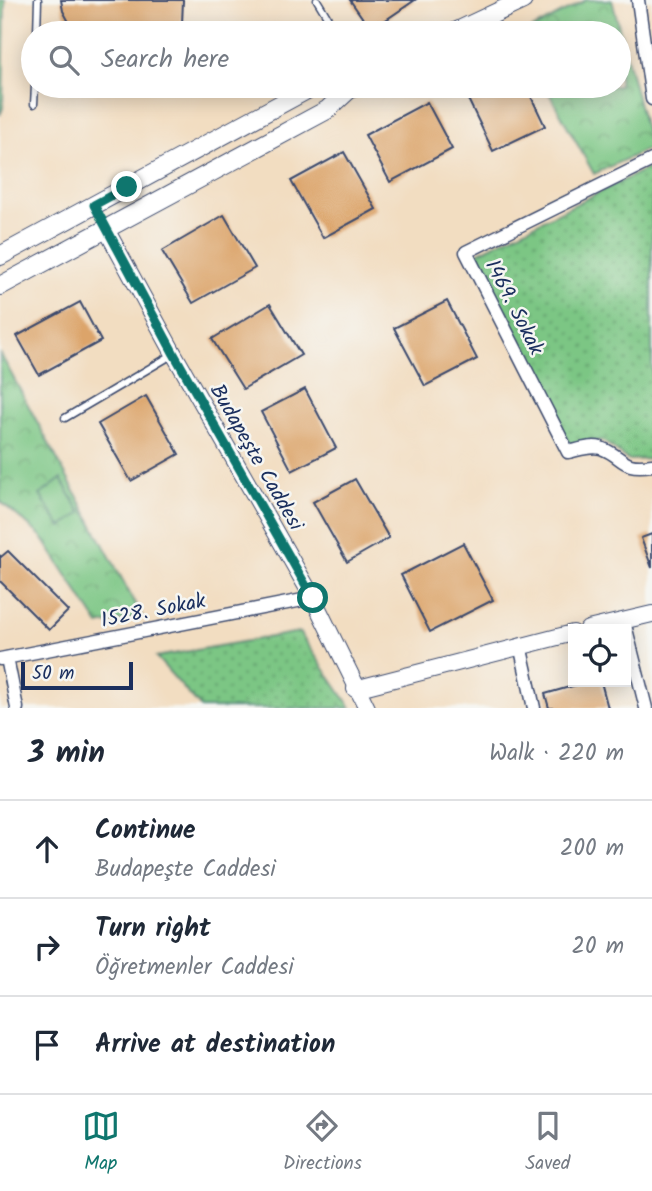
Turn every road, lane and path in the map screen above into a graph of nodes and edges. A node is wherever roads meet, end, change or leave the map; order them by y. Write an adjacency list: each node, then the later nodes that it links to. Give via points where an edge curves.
1 (38, 0): 5 (lane)
2 (317, 0): 6 (lane)
3 (523, 0): 7 (main road)
4 (638, 0): 11 (street)
5 (37, 21)
6 (330, 21)
7 (478, 21)
8 (34, 98): 12 (lane)
9 (292, 98): 14 (main road)
10 (340, 98): 15 (main road, via 327,110)
11 (652, 99)
12 (34, 104)
13 (652, 160): 20 (street, 1469. Sokak, via 466,252 568,452 593,447 628,466)
14 (94, 205): 15 (main road); 16 (main road)
15 (106, 229): 17 (main road); 18 (street, Budapeşte Caddesi)
16 (0, 256)
17 (0, 286)
18 (174, 354): 19 (lane); 21 (street, Budapeşte Caddesi)
19 (65, 418)
20 (652, 466)
21 (313, 598): 27 (street, 1528. Sokak); 28 (street, Budapeşte Caddesi)
22 (652, 614): 23 (street)
23 (624, 621): 24 (street); 32 (street)
24 (610, 624)
25 (568, 634): 26 (street)
26 (520, 645): 28 (street); 31 (street)
27 (4, 659): 29 (street)
28 (355, 689): 30 (street, Budapeşte Caddesi)
29 (18, 708)
30 (367, 708)
31 (534, 708)
32 (646, 708)

